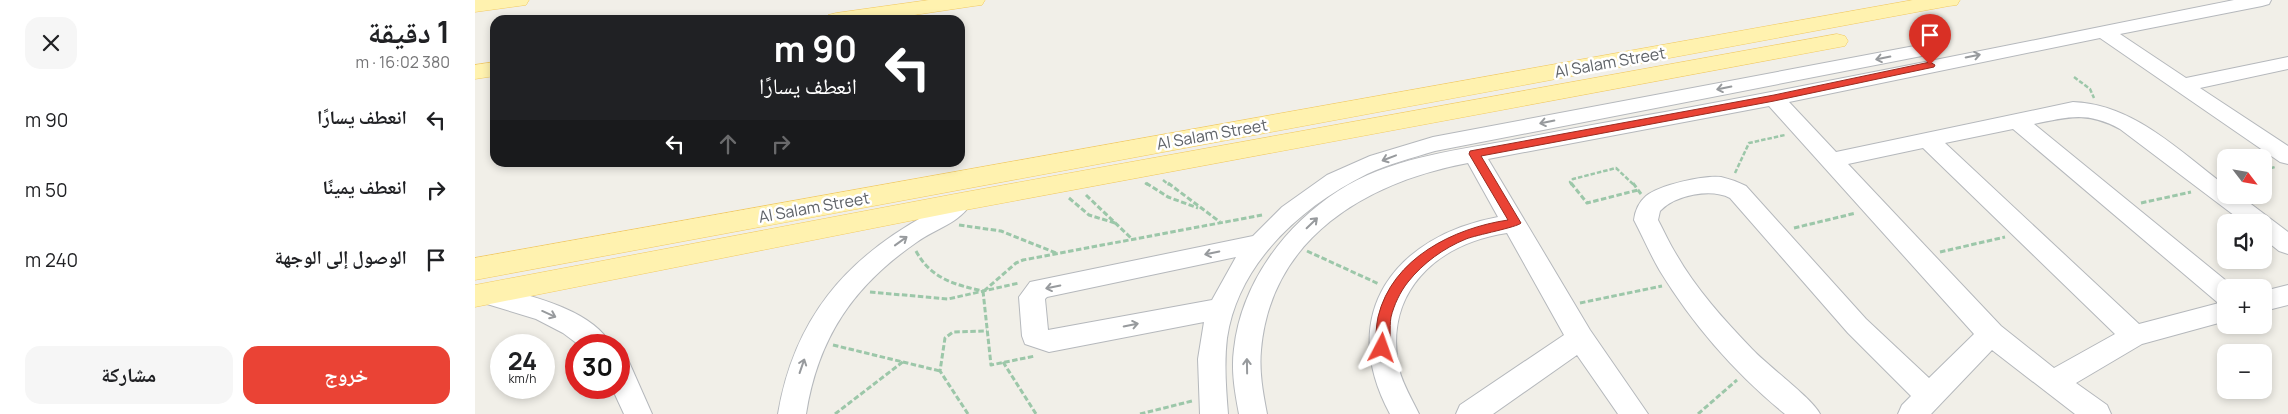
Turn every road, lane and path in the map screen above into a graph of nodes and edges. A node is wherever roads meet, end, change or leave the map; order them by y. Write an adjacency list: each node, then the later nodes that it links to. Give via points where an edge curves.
1 (518, 0): 6 (main road)
2 (974, 0): 7 (main road)
3 (1949, 0): 51 (main road, Al Salam Street)
4 (2189, 0): 10 (street)
5 (2262, 0): 8 (street)
6 (475, 6)
7 (870, 15)
8 (2102, 31): 10 (street, one-way to 8); 16 (street)
9 (1837, 41): 26 (main road, Al Salam Street)
10 (1942, 55): 17 (street); 20 (street, one-way to 20)
11 (2279, 65): 15 (street); 16 (street)
12 (490, 70): 13 (main road)
13 (475, 72)
14 (2074, 77): 18 (path, via 2094,95 2092,106)
15 (2288, 79)
16 (2183, 86): 24 (street)
17 (1774, 98): 20 (street); 21 (street)
18 (2086, 109): 19 (street); 29 (street, via 2128,124)
19 (2017, 121): 22 (street); 34 (street)
20 (1590, 122): 23 (street); 35 (street, one-way to 35, via 1433,144 1361,168)
21 (1806, 132): 25 (street); 28 (path, via 1749,143)
22 (1928, 140): 25 (street); 42 (street)
23 (1474, 154): 40 (street); 47 (street, one-way to 23, via 1320,216 1377,180 1409,168)
24 (2288, 157)
25 (1832, 160): 33 (street)
26 (1139, 170): 27 (main road, Al Salam Street); 32 (path); 32 (path, via 1168,197)
27 (1064, 184): 31 (main road, Al Salam Street); 38 (path); 38 (path, via 1089,215)
28 (1728, 187): 30 (street, via 1708,186); 41 (street, via 1745,198)
29 (2213, 188): 34 (path); 36 (street)
30 (1644, 198): 30 (path, via 1616,168 1570,180 1587,203); 52 (street, via 1646,220)
31 (960, 202): 37 (street, via 951,212); 58 (main road, Al Salam Street)
32 (1201, 208): 39 (path)
33 (1876, 208): 41 (path); 50 (street)
34 (2121, 208): 53 (street)
35 (1295, 209): 39 (path); 46 (street)
36 (2248, 214)
37 (933, 221): 44 (street); 49 (path, via 1001,231)
38 (1116, 223): 45 (path)
39 (1221, 223): 45 (path)
40 (1515, 223): 56 (street, via 1478,230 1451,241 1416,265); 60 (street)
41 (1774, 232): 75 (street)
42 (2025, 232): 50 (path); 66 (street)
43 (2272, 232): 48 (street)
44 (910, 235): 54 (street, one-way to 44, via 880,257); 55 (path, via 918,256 932,273 955,285)
45 (1133, 239): 49 (path)
46 (1260, 243): 61 (street, via 1228,289); 61 (street, one-way to 61, via 1039,289 1032,297 1035,336 1049,341)
47 (1291, 244): 56 (path); 83 (street, one-way to 47, via 1246,363 1250,327 1260,295 1275,265)
48 (2288, 245)
49 (1056, 254): 55 (path, via 1019,261)
50 (1920, 256): 65 (street)
51 (475, 269)
52 (1681, 282): 60 (path); 71 (street, via 1702,311)
53 (2217, 288)
54 (847, 289): 55 (path, via 941,299); 68 (street)
55 (983, 291)
56 (1395, 292): 84 (street, via 1385,316 1383,358 1388,380)
57 (2288, 294): 59 (street)
58 (480, 295): 64 (street, one-way to 64, via 528,305 565,321)
59 (2272, 299)
60 (1562, 306): 67 (street)
61 (1222, 308): 76 (street, via 1215,328)
62 (2217, 313): 66 (street)
63 (987, 330): 72 (path, via 947,335)
64 (582, 334)
65 (1991, 334): 73 (street); 75 (street)
66 (2134, 336): 73 (street)
67 (1580, 338): 85 (street); 86 (street)
68 (812, 341): 69 (path); 78 (street, one-way to 68, via 801,366)
69 (905, 361): 72 (path); 79 (path)
70 (1003, 362): 81 (path)
71 (1753, 367): 87 (path); 88 (street)
72 (940, 371): 80 (path)
73 (2053, 382): 89 (street)
74 (630, 395): 77 (street)
75 (1921, 405)
76 (1207, 407): 82 (path)
77 (638, 414)
78 (793, 414)
79 (835, 414)
80 (969, 414)
81 (1036, 414)
82 (1140, 414)
83 (1253, 414)
84 (1405, 414)
85 (1470, 414)
86 (1634, 414)
87 (1698, 414)
88 (1806, 414)
89 (2097, 414)

